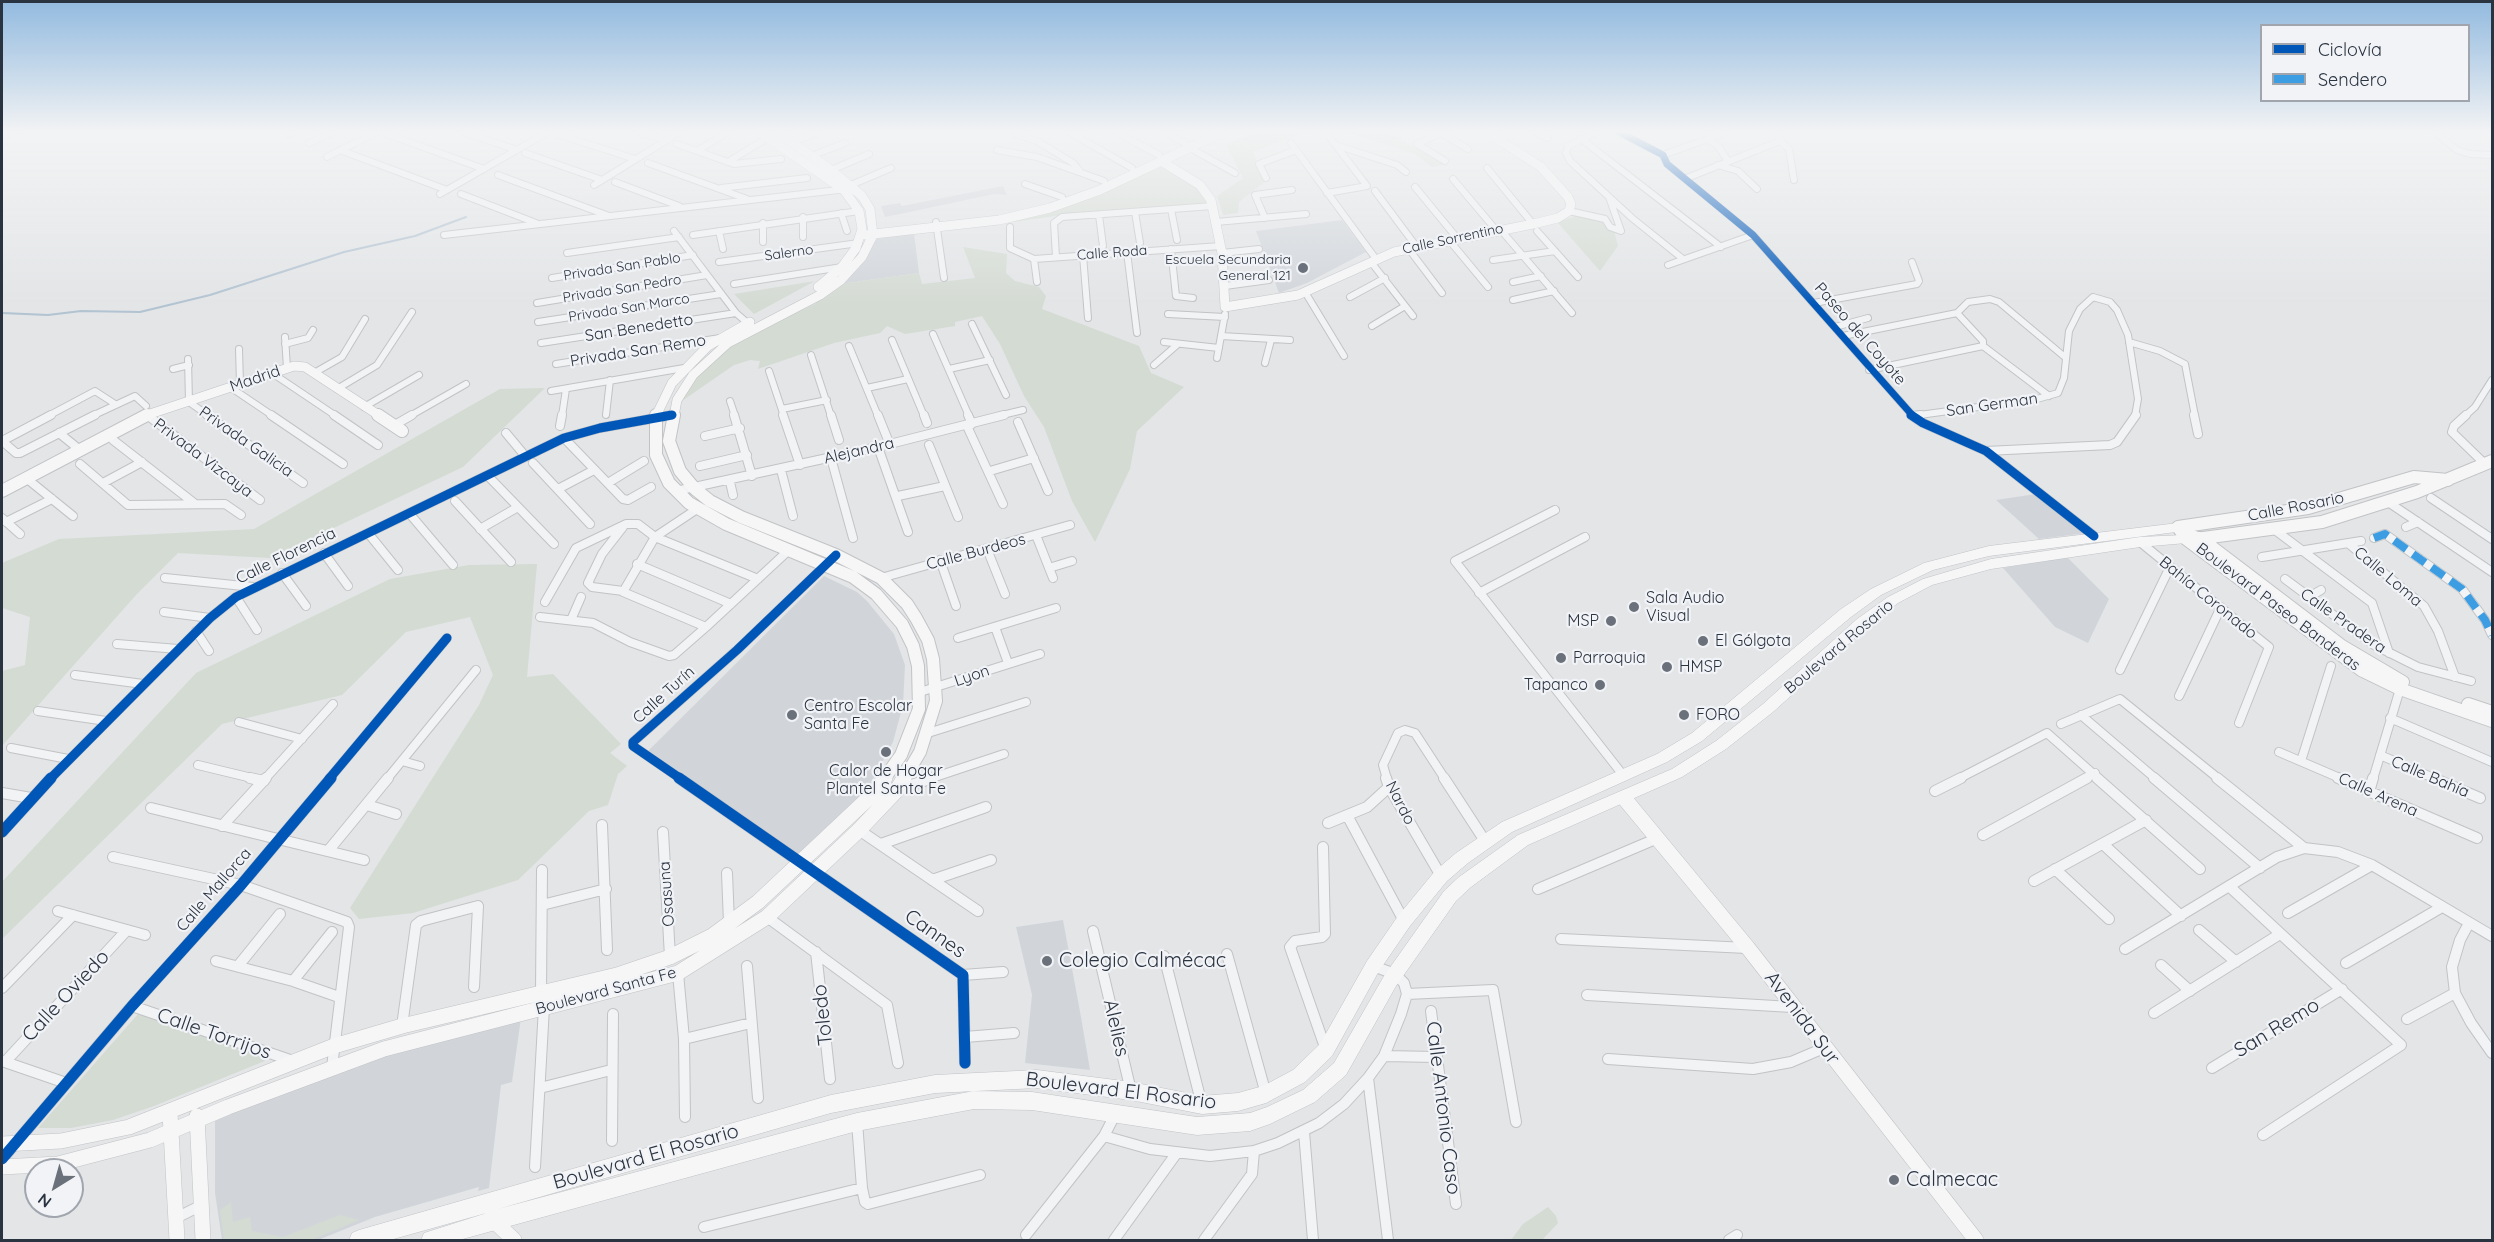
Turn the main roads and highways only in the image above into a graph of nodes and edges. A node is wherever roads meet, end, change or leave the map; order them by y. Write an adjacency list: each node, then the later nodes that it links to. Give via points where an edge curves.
1 (850, 190): 8 (main road)
2 (851, 190): 8 (main road, via 870,209)
3 (1080, 190): 7 (main road)
4 (1098, 190): 7 (main road, via 1050,208)
5 (1203, 190): 6 (main road, Calle Sorrentino, via 1213,206 1221,249 1225,312 1305,292 1373,260 1412,247 1498,229 1535,227 1569,211 1571,204)
6 (1562, 190)
7 (998, 217): 8 (main road)
8 (866, 234): 9 (main road, Boulevard Santa Fe, via 842,267 812,290); 9 (main road, Boulevard Santa Fe, via 862,257 841,280 819,295)
9 (750, 326): 25 (main road, Boulevard Santa Fe, via 720,338 684,368 665,395 655,419 656,455 663,474 697,509 870,589 902,624 915,654 920,692 914,727 885,779 758,902 729,924); 25 (main road, Boulevard Santa Fe, via 721,348 680,392 669,436 673,458 695,489 741,517 836,555 881,578 907,604 924,631 933,659 936,701 928,733 897,790 766,917 720,950 678,973)
10 (148, 414): 11 (main road, Madrid, via 302,366); 14 (main road); 15 (main road, via 113,440)
11 (398, 429)
12 (2489, 462): 13 (main road, Calle Rosario)
13 (2448, 480): 16 (main road, Calle Rosario, via 2414,477 2308,508); 16 (main road, Calle Rosario, via 2322,522)
14 (2, 491)
15 (2, 498)
16 (2188, 535): 17 (main road, Boulevard Rosario, via 2094,536); 18 (main road, Boulevard Rosario, via 2043,555); 19 (main road, Boulevard Paseo Banderas, via 2364,662 2401,682); 20 (main road, Boulevard Paseo Banderas, via 2361,670 2400,690)
17 (1958, 558): 18 (main road); 21 (main road, Boulevard Rosario, via 1913,572 1876,592)
18 (1968, 570): 22 (main road, Boulevard Rosario, via 1928,582 1893,600)
19 (2493, 712)
20 (2493, 721)
21 (1704, 731): 22 (main road); 23 (main road, Boulevard Rosario, via 1662,758)
22 (1720, 745): 24 (main road, Boulevard Rosario, via 1677,773)
23 (1623, 775): 34 (main road, Boulevard El Rosario, via 1507,827 1441,876 1373,966 1326,1050 1299,1076 1266,1094 1238,1102 1202,1105 1075,1082 969,1080 831,1104)
24 (1624, 798): 35 (main road, Boulevard El Rosario, via 1523,840 1450,896 1395,974 1340,1069 1325,1084 1286,1109 1250,1122 1208,1126 1032,1101 984,1100 857,1122); 41 (main road, Avenida Sur, via 1748,948)
25 (617, 983): 26 (main road, Boulevard Santa Fe, via 541,991); 27 (main road, Boulevard Santa Fe)
26 (478, 1008): 27 (main road); 28 (main road, Boulevard Santa Fe, via 334,1046)
27 (477, 1026): 30 (main road, Boulevard Santa Fe, via 400,1044)
28 (202, 1099): 29 (main road, Boulevard Santa Fe); 30 (main road)
29 (170, 1113): 31 (main road); 32 (main road, Boulevard Santa Fe, via 92,1136)
30 (196, 1121): 31 (main road, Boulevard Santa Fe); 37 (main road)
31 (173, 1130): 33 (main road, Boulevard Santa Fe, via 150,1140 58,1164); 36 (main road)
32 (7, 1145)
33 (2, 1167)
34 (476, 1205): 35 (main road); 38 (main road, Boulevard El Rosario)
35 (493, 1220): 39 (main road, Boulevard El Rosario); 40 (main road)
36 (177, 1240)
37 (202, 1240)
38 (359, 1240)
39 (431, 1240)
40 (514, 1240)
41 (1976, 1240)

